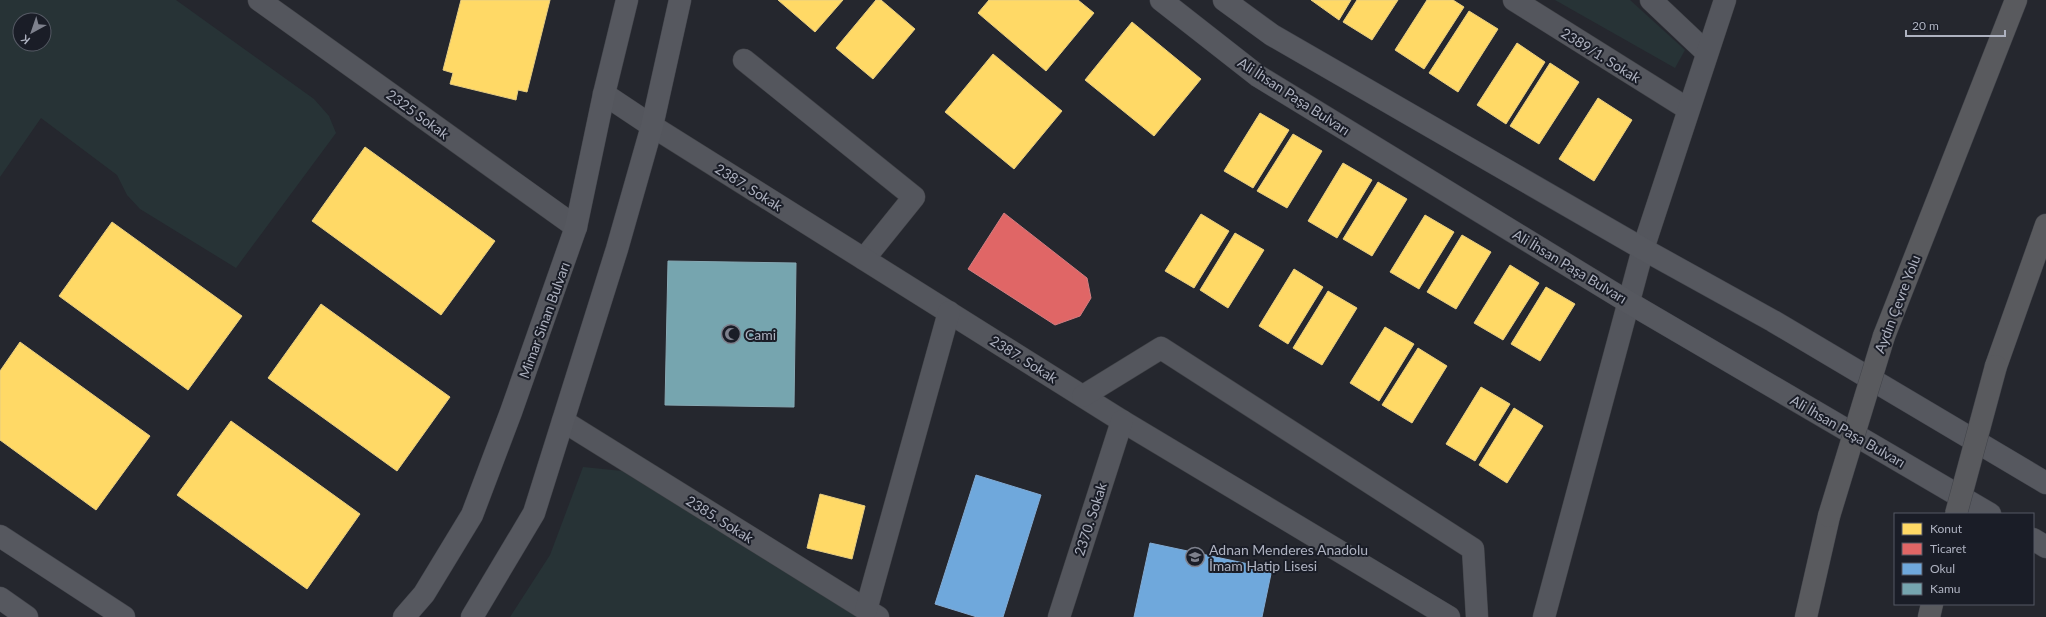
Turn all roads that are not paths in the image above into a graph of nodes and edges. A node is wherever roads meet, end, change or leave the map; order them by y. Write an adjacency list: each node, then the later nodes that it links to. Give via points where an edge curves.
1 (259, 0): 16 (street, 2325 Sokak)
2 (627, 0): 12 (main road, Mimar Sinan Bulvarı)
3 (680, 0): 14 (main road)
4 (1161, 0): 19 (main road, Ali İhsan Paşa Bulvarı, via 1258,76)
5 (1224, 0): 17 (main road, via 1272,36)
6 (1514, 0): 13 (street, 2389/1. Sokak)
7 (1651, 0): 10 (street)
8 (1725, 0): 10 (street)
9 (2016, 0): 41 (highway, Aydın Çevre Yolu, bridge, via 1884,336 1829,516)
10 (1706, 52): 13 (street)
11 (744, 60): 18 (street, via 914,197)
12 (604, 94): 14 (street, 2387. Sokak); 16 (main road, Mimar Sinan Bulvarı)
13 (1688, 109): 17 (street)
14 (652, 126): 18 (street, 2387. Sokak); 22 (main road)
15 (2046, 225): 25 (highway, bridge, via 1996,366)
16 (576, 227): 35 (main road, Mimar Sinan Bulvarı, via 472,515 424,594)
17 (1643, 249): 19 (street); 24 (main road, via 1773,321)
18 (864, 260): 20 (street, 2387. Sokak)
19 (1628, 302): 26 (main road, Ali İhsan Paşa Bulvarı); 40 (street)
20 (949, 312): 21 (street, 2387. Sokak); 32 (street)
21 (1083, 396): 23 (street, 2387. Sokak); 39 (street, via 1161,348 1473,549)
22 (563, 421): 32 (street, 2385. Sokak); 36 (main road, via 534,513)
23 (1122, 421): 37 (street, 2370. Sokak); 38 (street, 2387. Sokak)
24 (2046, 483)
25 (1956, 513)
26 (1988, 513)
27 (0, 536): 34 (main road)
28 (2034, 540): 29 (main road)
29 (2046, 547)
30 (0, 598): 33 (main road)
31 (1932, 605): 42 (highway)
32 (872, 613)
33 (27, 617)
34 (124, 617)
35 (404, 617)
36 (472, 617)
37 (1059, 617)
38 (1449, 617)
39 (1477, 617)
40 (1544, 617)
41 (1806, 617)
42 (1929, 617)

